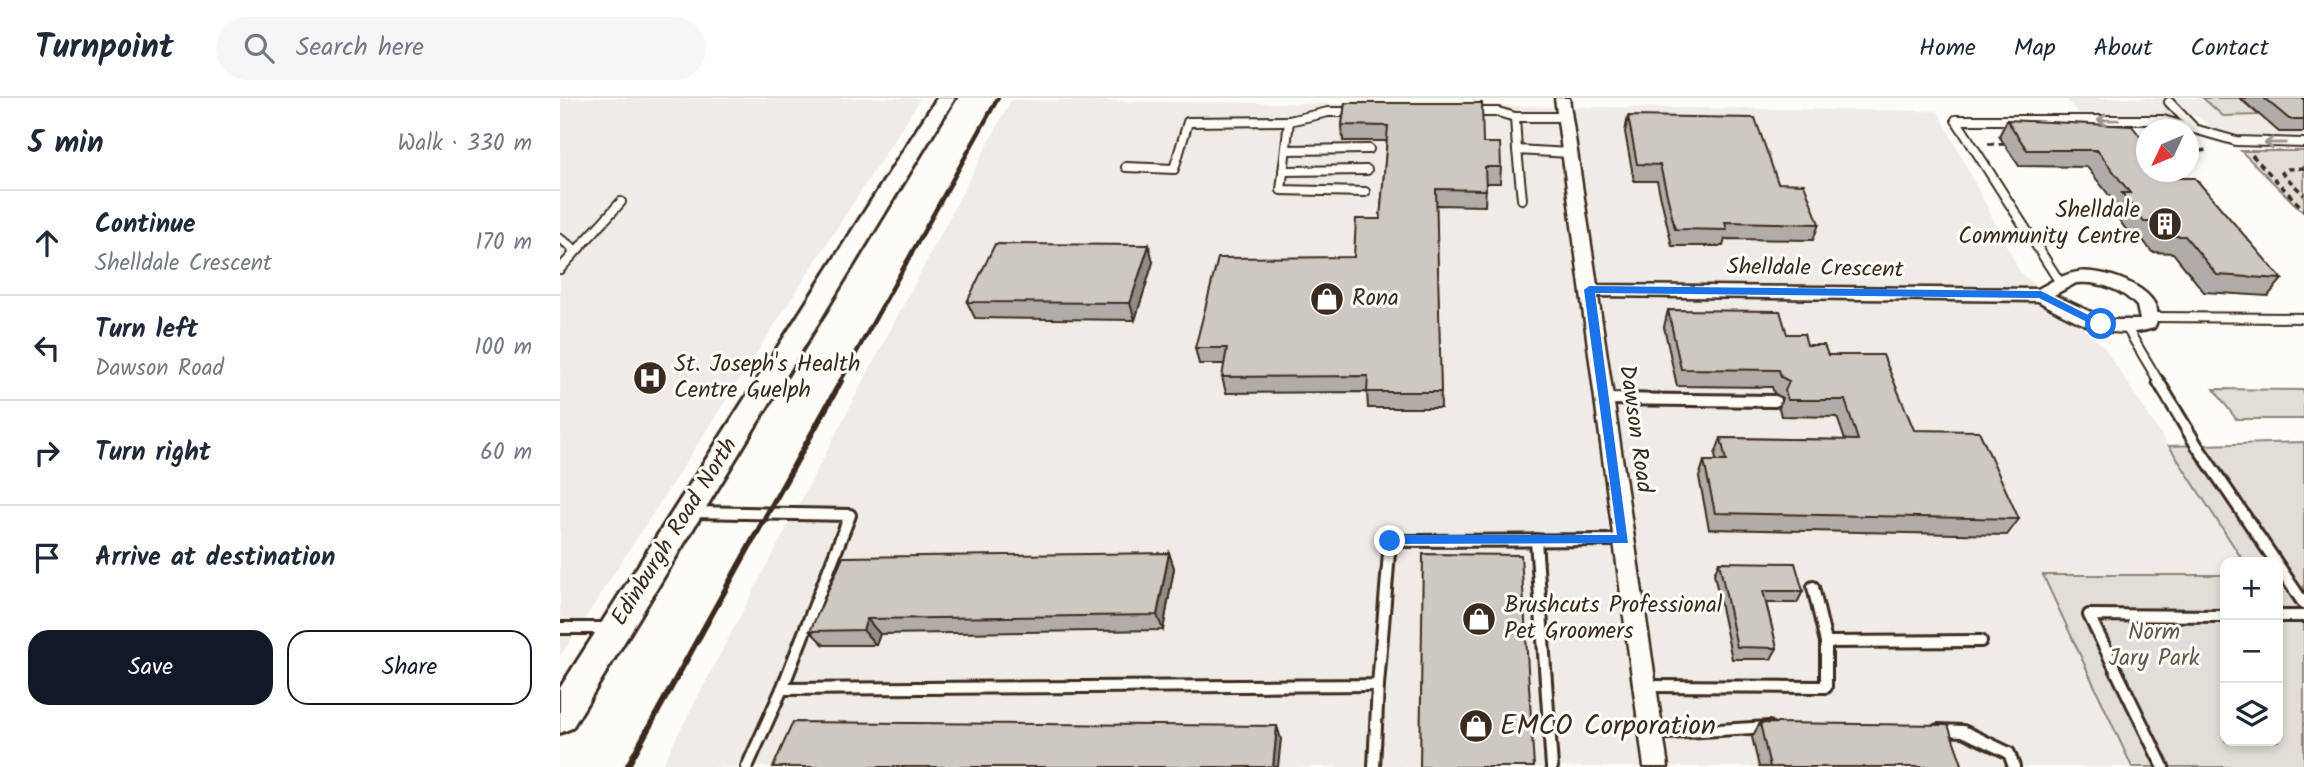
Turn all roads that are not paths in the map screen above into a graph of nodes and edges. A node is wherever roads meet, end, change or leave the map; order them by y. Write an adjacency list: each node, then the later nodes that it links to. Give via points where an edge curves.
1 (946, 98): 34 (main road, Edinburgh Road North)
2 (1562, 98): 7 (street, Dawson Road)
3 (2169, 102): 8 (lane)
4 (1367, 112): 10 (lane, via 1328,112)
5 (1459, 112): 6 (lane)
6 (1515, 117): 7 (lane); 15 (lane)
7 (1565, 117): 16 (street, Dawson Road)
8 (2185, 119)
9 (2136, 120): 26 (lane, one-way to 26, via 1956,120)
10 (1289, 121): 14 (lane); 17 (lane, via 1188,122 1174,169)
11 (2199, 130): 12 (lane, one-way to 11, via 2236,141)
12 (2304, 143)
13 (1369, 149): 14 (lane)
14 (1286, 150): 19 (lane)
15 (1517, 150): 16 (lane); 21 (lane)
16 (1570, 153): 27 (street, Dawson Road)
17 (1126, 167)
18 (1367, 170): 19 (lane)
19 (1283, 171): 20 (lane, via 1280,190)
20 (1365, 192)
21 (1522, 199)
22 (621, 202): 24 (lane)
23 (560, 239): 24 (lane, via 572,247)
24 (573, 254): 25 (lane)
25 (560, 269)
26 (2061, 284): 28 (street, Shelldale Crescent); 29 (street, Shelldale Crescent, via 2078,277 2118,284 2141,300)
27 (1589, 290): 28 (street, Shelldale Crescent); 32 (street, Dawson Road)
28 (2041, 295): 31 (street, Shelldale Crescent, via 2101,324)
29 (2150, 317): 30 (lane); 31 (street, via 2148,324)
30 (2304, 318)
31 (2128, 330): 37 (lane, via 2197,446)
32 (1604, 399): 33 (lane); 36 (street, Dawson Road)
33 (1775, 401)
34 (687, 512): 45 (main road, Edinburgh Road North); 50 (lane, via 850,515)
35 (1536, 540): 36 (lane); 48 (lane, via 1390,541); 57 (lane)
36 (1624, 540): 49 (street, Dawson Road)
37 (2272, 557)
38 (2283, 573): 40 (lane)
39 (1813, 587): 47 (lane)
40 (2304, 604)
41 (2220, 615): 60 (lane, via 2089,615)
42 (2283, 616): 43 (lane)
43 (2304, 616)
44 (560, 628): 45 (lane)
45 (616, 628): 51 (main road, Edinburgh Road North)
46 (1981, 641): 47 (lane)
47 (1826, 642): 49 (lane, via 1826,687)
48 (1378, 685): 50 (lane); 56 (lane)
49 (1644, 686): 54 (street, Dawson Road)
50 (782, 689): 55 (lane)
51 (560, 717)
52 (1785, 727): 54 (lane)
53 (1922, 730): 59 (lane, via 1963,731 2009,753)
54 (1651, 734): 58 (street, Dawson Road)
55 (747, 767)
56 (1374, 767)
57 (1552, 767)
58 (1656, 767)
59 (2014, 767)
60 (2163, 767)

